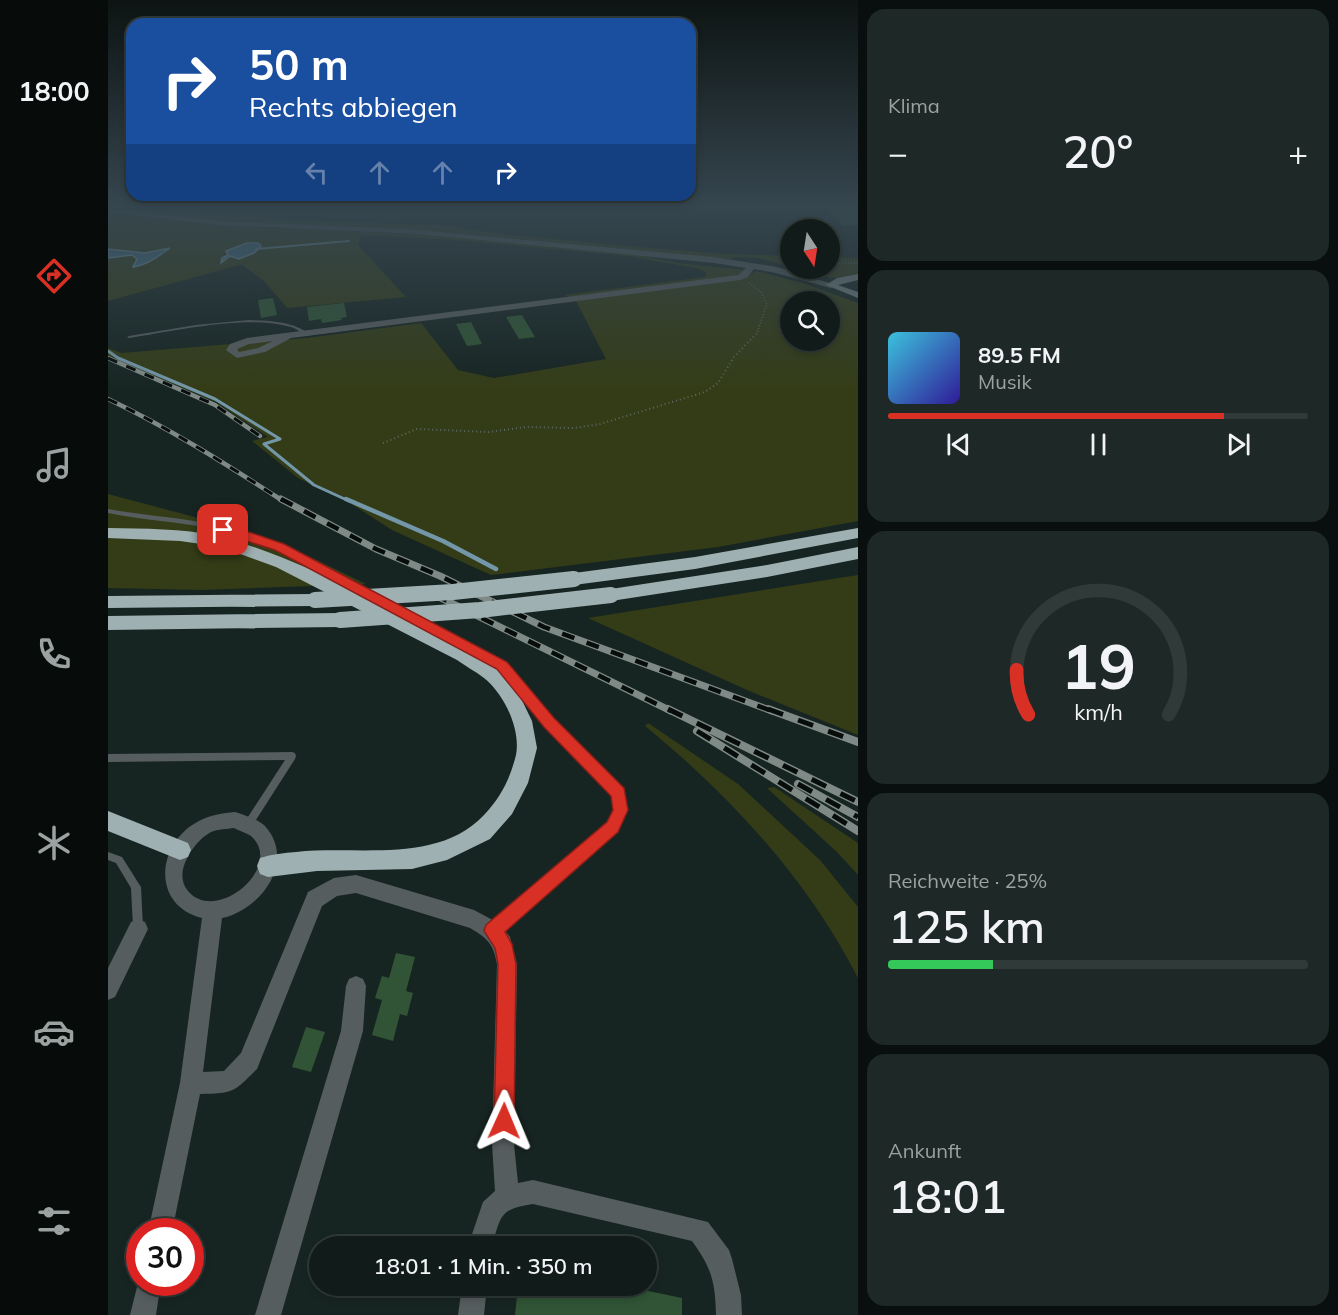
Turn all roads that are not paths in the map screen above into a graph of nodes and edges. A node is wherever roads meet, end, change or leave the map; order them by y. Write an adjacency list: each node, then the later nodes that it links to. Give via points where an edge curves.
1 (750, 266): 7 (street, via 740,277)
2 (761, 266): 4 (street)
3 (858, 279): 4 (street, via 847,278); 5 (street)
4 (831, 285): 5 (street)
5 (844, 290): 6 (street)
6 (858, 295)
7 (309, 334): 8 (lane, via 293,325 259,319); 9 (street)
8 (129, 337)
9 (286, 338)
10 (108, 511): 24 (lane, via 219,529 279,547 502,665 549,722 618,793 621,810 613,827)
11 (108, 532): 21 (highway, via 215,541 282,563 463,655 491,673 510,695 522,721 525,758 521,777 505,807 482,832 447,850 412,859 317,860)
12 (858, 533): 14 (highway, bridge, via 707,561 453,592 315,600)
13 (858, 553): 15 (highway, bridge, via 611,595 480,610 340,620)
14 (108, 602)
15 (108, 623)
16 (108, 758): 18 (lane, via 292,756)
17 (108, 821): 19 (highway)
18 (249, 824): 19 (street, via 235,820 212,824 191,837); 21 (street, via 260,830 267,841)
19 (180, 850): 22 (street, via 174,864 177,892 198,909)
20 (108, 856): 23 (lane, via 119,860 136,887)
21 (268, 866): 22 (street, via 254,892 228,908)
22 (213, 910): 27 (street)
23 (138, 929): 26 (street)
24 (492, 931): 27 (street, via 474,920 356,884 334,887 315,899 249,1061 229,1082); 28 (street, via 503,944 507,964 503,1144)
25 (356, 986): 34 (street, via 352,1031)
26 (108, 990)
27 (191, 1083): 29 (street)
28 (507, 1196): 30 (street, via 491,1210); 36 (street, via 533,1192 699,1231 720,1259)
29 (163, 1218)
30 (483, 1236)
31 (146, 1296): 33 (street)
32 (474, 1296): 35 (street)
33 (143, 1315)
34 (268, 1315)
35 (471, 1315)
36 (729, 1315)

